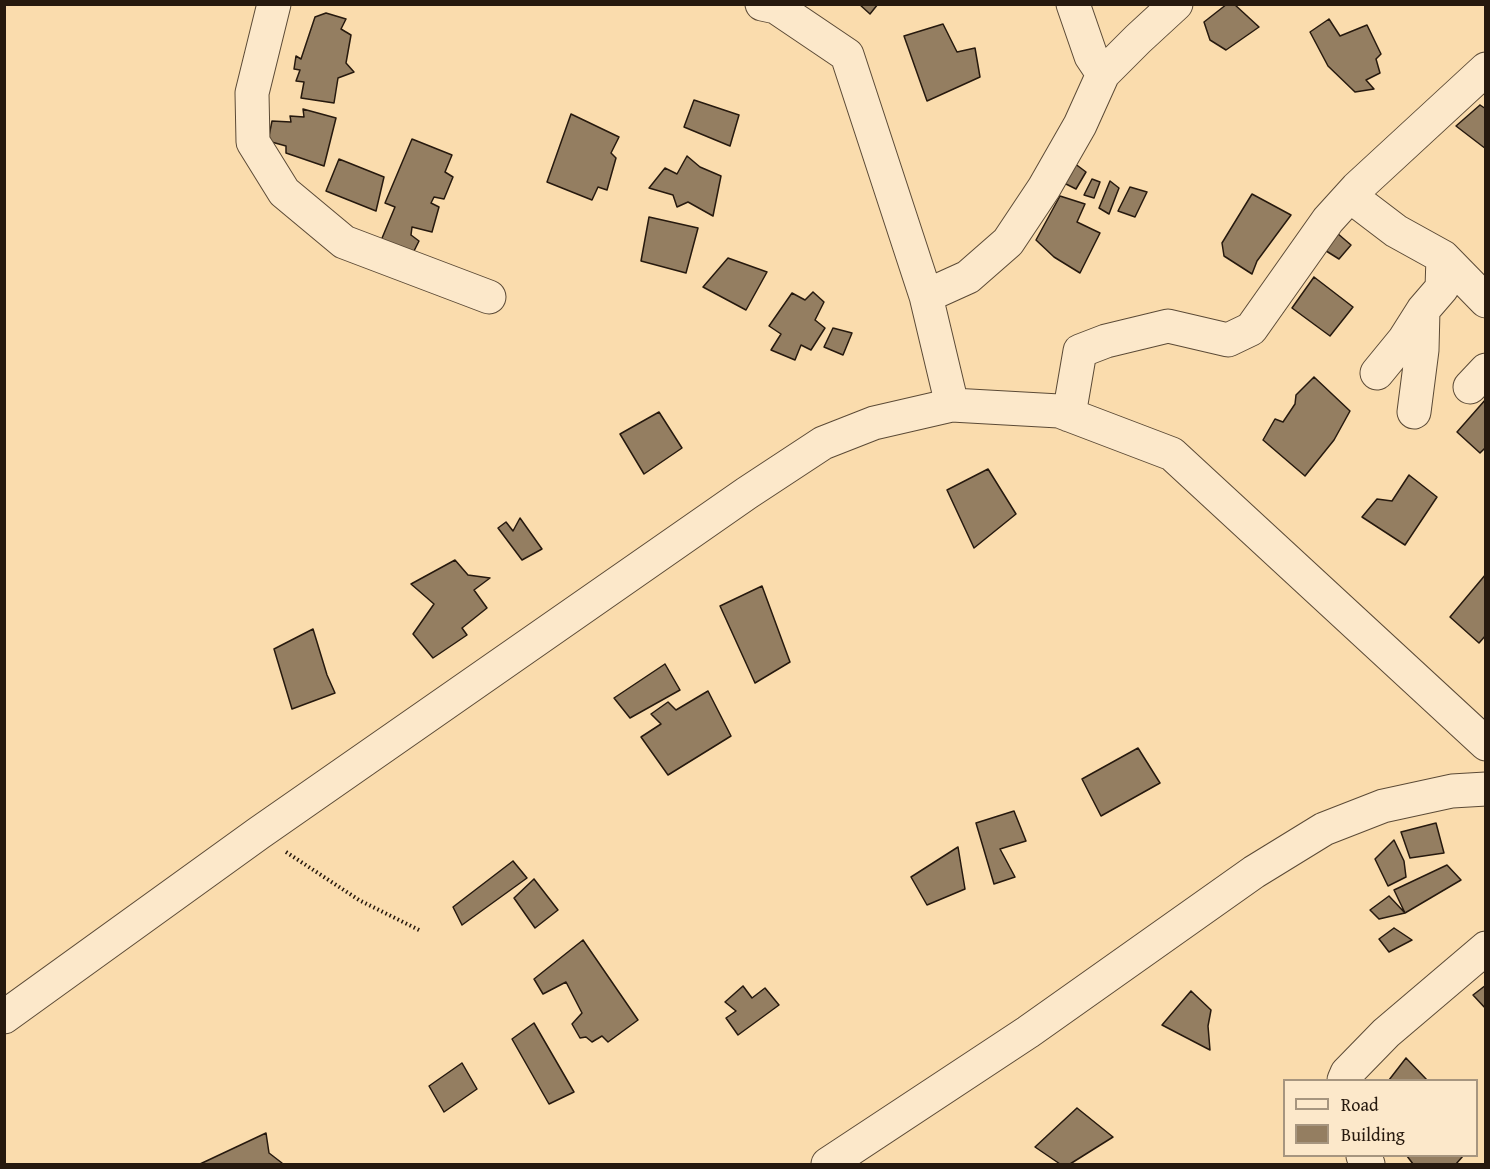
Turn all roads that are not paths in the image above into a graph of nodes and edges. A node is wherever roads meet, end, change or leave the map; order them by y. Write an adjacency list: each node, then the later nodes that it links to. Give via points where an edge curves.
1 (274, 4): 10 (street, via 252,93 253,142 284,192 345,242)
2 (762, 4): 9 (street, via 776,7 847,55)
3 (1073, 4): 6 (street, via 1091,56)
4 (1176, 4): 6 (street)
5 (1485, 69): 7 (street)
6 (1103, 74): 9 (street, via 1080,125 1008,242 968,277)
7 (1350, 196): 8 (street, via 1396,231); 16 (street, via 1328,220 1251,329 1228,340 1168,326 1080,351)
8 (1443, 257): 11 (street); 12 (street, via 1442,288)
9 (926, 296): 14 (street)
10 (489, 297)
11 (1485, 301)
12 (1423, 310): 13 (street); 15 (street)
13 (1377, 373)
14 (952, 405): 16 (street, via 1059,411); 20 (street, via 874,423 823,443 259,833)
15 (1414, 412)
16 (1069, 415): 17 (street, via 1172,453)
17 (1485, 744)
18 (1485, 789): 22 (street, via 1452,791 1383,806 1324,829 1254,872 1028,1032)
19 (1485, 948): 21 (street, via 1386,1033)
20 (4, 1017)
21 (1344, 1079)
22 (828, 1164)

